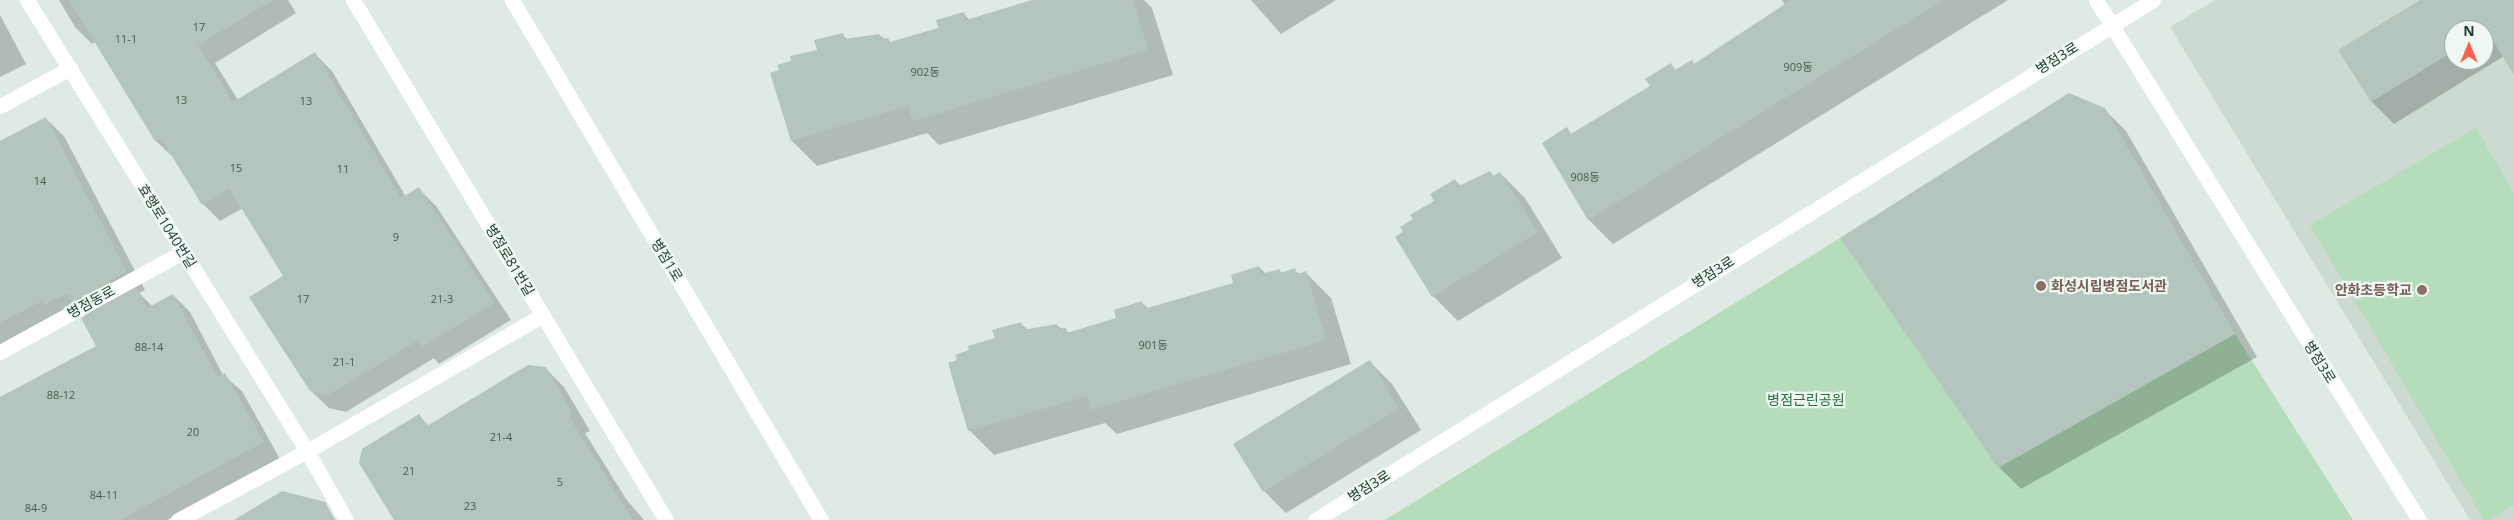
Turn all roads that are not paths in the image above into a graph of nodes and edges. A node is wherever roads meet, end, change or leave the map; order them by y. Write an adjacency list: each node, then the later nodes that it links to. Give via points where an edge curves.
1 (27, 0): 7 (street, 효행로1040번길)
2 (353, 0): 10 (street, 병점로81번길)
3 (512, 0): 16 (street, 병점1로)
4 (2096, 0): 6 (street)
5 (2153, 0): 6 (street, 병점3로)
6 (2111, 25): 17 (street, 병점3로); 18 (street, 병점3로)
7 (70, 68): 8 (street); 9 (street, 효행로1040번길)
8 (0, 106)
9 (183, 252): 11 (street, 병점동로); 12 (street, 효행로1040번길)
10 (543, 315): 12 (street); 15 (street, 병점로81번길)
11 (0, 352)
12 (307, 451): 13 (street); 14 (street, 효행로1040번길)
13 (178, 520)
14 (346, 520)
15 (666, 520)
16 (821, 520)
17 (1315, 520)
18 (2419, 520)

